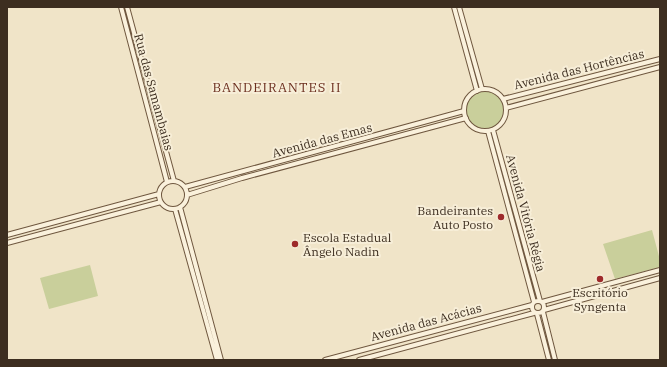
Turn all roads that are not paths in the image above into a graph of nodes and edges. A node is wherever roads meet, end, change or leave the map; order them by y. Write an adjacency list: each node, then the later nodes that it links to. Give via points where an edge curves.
1 (121, 7): 16 (street, Rua das Samambaias)
2 (127, 7): 15 (street, Rua das Samambaias)
3 (454, 7): 8 (street)
4 (460, 7): 7 (street)
5 (660, 59): 9 (street, Avenida das Hortências)
6 (660, 67): 10 (street, Avenida das Hortências)
7 (482, 90): 8 (street); 9 (street, via 494,91)
8 (477, 91): 11 (street, via 467,99)
9 (503, 99): 10 (street)
10 (506, 108): 13 (street, via 505,117)
11 (464, 111): 12 (street); 17 (street, Avenida das Emas)
12 (466, 118): 14 (street, via 477,129); 19 (street, Avenida das Emas)
13 (493, 130): 14 (street); 27 (street, Avenida Vitória Régia)
14 (488, 131): 28 (street, Avenida Vitória Régia)
15 (174, 181): 16 (street); 17 (street)
16 (167, 182): 18 (street)
17 (185, 187): 19 (street)
18 (160, 194): 20 (street); 23 (street)
19 (187, 194): 21 (street)
20 (161, 202): 22 (street); 24 (street)
21 (180, 207): 22 (street); 32 (street)
22 (175, 209): 31 (street)
23 (7, 235)
24 (7, 243)
25 (660, 270): 27 (street)
26 (660, 278): 29 (street)
27 (541, 302): 28 (street); 29 (street, via 544,306)
28 (533, 304): 30 (street); 33 (street, Avenida das Acácias)
29 (543, 311): 30 (street); 36 (street)
30 (535, 313): 34 (street, Avenida das Acácias); 35 (street)
31 (217, 360)
32 (221, 360)
33 (325, 360)
34 (359, 360)
35 (549, 360)
36 (555, 360)

